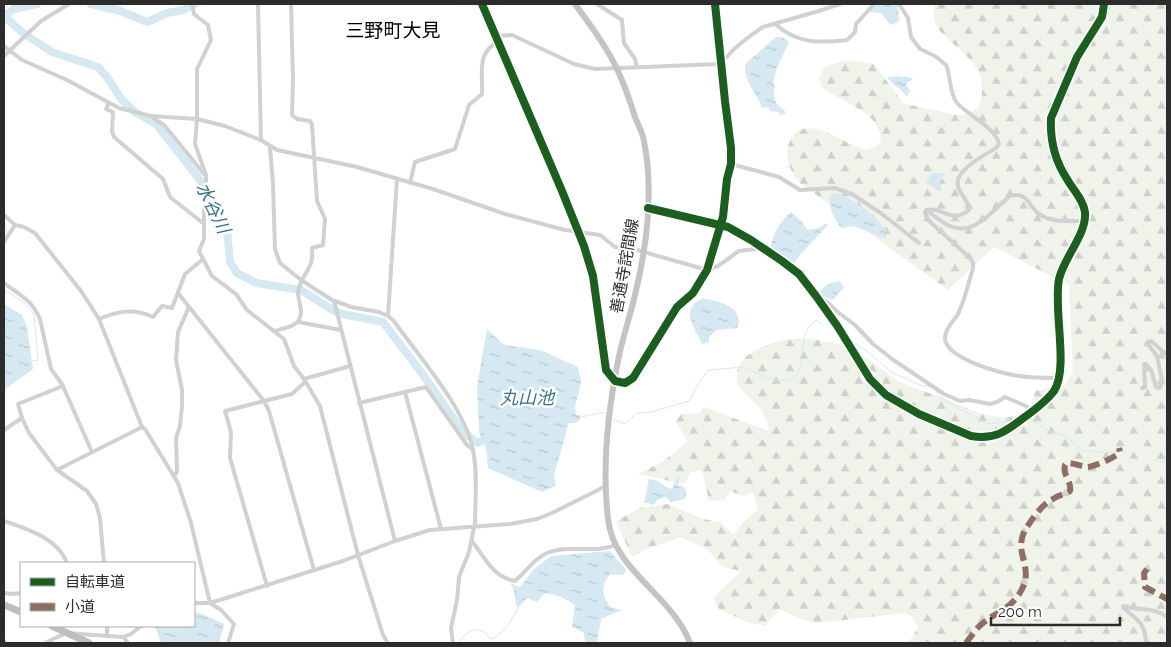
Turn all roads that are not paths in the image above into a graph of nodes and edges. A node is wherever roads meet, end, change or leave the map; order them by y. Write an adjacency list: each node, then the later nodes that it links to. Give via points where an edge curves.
1 (69, 4): 16 (street, via 41,21)
2 (192, 4): 23 (street, via 194,14 208,25 211,40 197,69)
3 (258, 4): 24 (street)
4 (291, 4): 26 (street, via 292,115 310,122)
5 (482, 4): 14 (street)
6 (575, 4): 20 (main road, 善通寺詫間線)
7 (597, 4): 19 (street, via 622,20 624,44 636,59)
8 (716, 4): 18 (street)
9 (840, 4): 13 (street)
10 (874, 4): 13 (street, via 847,40 803,40)
11 (899, 4): 32 (street, via 908,18 911,36 920,49 946,65 957,102 990,130 999,144 970,164 958,179 958,187 969,210 956,216)
12 (1104, 4): 34 (street, via 1102,17 1077,56 1051,118 1055,153 1067,180 1080,198 1085,211)
13 (775, 24): 18 (street, via 750,36)
14 (497, 39): 20 (street, via 512,35 584,67); 30 (street, via 481,60 482,94 469,105 455,149 415,162); 38 (street)
15 (4, 46): 16 (street)
16 (10, 51): 17 (street); 21 (street)
17 (4, 56)
18 (721, 63): 19 (street); 27 (street)
19 (637, 67): 20 (street)
20 (617, 68): 31 (main road, 善通寺詫間線, via 644,140)
21 (109, 103): 22 (street); 35 (street, via 106,109 113,112 114,137 163,179 170,197)
22 (150, 116): 23 (street); 28 (street, via 165,126)
23 (197, 119): 24 (street); 28 (street, via 195,144)
24 (261, 140): 25 (street)
25 (270, 146): 26 (street); 45 (street, via 275,249 280,263)
26 (314, 158): 29 (street); 45 (street, via 317,201 325,219 323,245 312,248 312,261)
27 (731, 164): 37 (street); 40 (street, via 779,177 800,190 835,188 852,194)
28 (206, 175): 35 (street)
29 (397, 179): 30 (street); 51 (street)
30 (410, 183): 38 (street, via 505,214)
31 (648, 208): 37 (street); 42 (main road, 善通寺詫間線)
32 (927, 210): 34 (street, via 946,226 968,228 978,224 1008,197 1016,195 1023,197 1036,213 1046,218); 58 (street, via 928,220 973,263 958,314 945,336 946,345 953,353 969,361 998,371 1018,376)
33 (4, 216): 36 (street)
34 (1084, 221): 58 (street, via 1059,280)
35 (204, 224): 43 (street, via 204,239 199,251)
36 (15, 225): 39 (street); 52 (street, via 35,233)
37 (720, 225): 41 (street); 44 (street)
38 (578, 232): 42 (street, via 600,235 615,247); 60 (street, via 593,276 606,370)
39 (4, 242)
40 (919, 243)
41 (763, 248): 44 (street, via 738,251); 48 (street, via 792,268)
42 (644, 252): 44 (street); 60 (main road, 善通寺詫間線)
43 (202, 260): 47 (street, via 185,274); 55 (street, via 218,281 236,294 246,310)
44 (707, 270): 60 (street, via 693,293 677,307 633,378 624,383)
45 (301, 280): 49 (street); 53 (street)
46 (4, 283): 61 (street, via 34,306 51,369)
47 (178, 293): 50 (street); 52 (street, via 172,308 162,306 153,317 136,311 116,312)
48 (816, 296): 66 (street, via 855,325 892,359 944,394 960,401 990,404 1005,396); 66 (street, via 870,379 902,405 958,431 980,437 1005,432)
49 (334, 301): 51 (street); 54 (street)
50 (189, 307): 64 (street); 73 (street, via 178,332 176,360 182,406 176,438 177,472)
51 (388, 316): 70 (street, via 462,417)
52 (98, 318): 68 (street)
53 (298, 322): 54 (street); 55 (street)
54 (341, 330): 57 (street)
55 (274, 331): 59 (street, via 287,344 291,360)
56 (1167, 356): 62 (street, via 1151,341 1147,343 1157,356 1162,384 1160,388 1156,387 1149,366 1144,364 1146,383)
57 (350, 366): 59 (street); 65 (street)
58 (1058, 378): 66 (street, via 1055,390)
59 (304, 380): 64 (street, via 292,394); 81 (street, via 320,406)
60 (615, 381): 74 (main road, 善通寺詫間線, via 609,421)
61 (63, 386): 67 (street, via 18,404); 71 (street)
62 (1142, 388)
63 (405, 392): 65 (street); 70 (street, via 426,387); 77 (street)
64 (264, 401): 84 (street); 85 (street, via 226,411 231,432 230,458)
65 (359, 403): 78 (street)
66 (1032, 411)
67 (22, 418): 69 (street); 72 (street, via 29,433)
68 (142, 427): 71 (street); 73 (street)
69 (4, 430)
70 (473, 450): 76 (street)
71 (92, 452): 72 (street)
72 (57, 470): 83 (street, via 87,491 96,504)
73 (174, 476): 89 (street, via 191,523)
74 (606, 486): 76 (street, via 537,519); 80 (main road, 善通寺詫間線, via 608,519)
75 (4, 521): 82 (street, via 50,541)
76 (474, 527): 77 (street); 79 (street)
77 (441, 529): 78 (street)
78 (395, 540): 81 (street)
79 (472, 541): 80 (street, via 500,577 515,581 532,562 546,553); 104 (street, via 459,577 451,628)
80 (616, 545): 105 (main road, 善通寺詫間線, via 682,624)
81 (358, 555): 84 (street); 103 (street)
82 (67, 562)
83 (104, 562)
84 (314, 570): 85 (street)
85 (267, 586): 89 (street)
86 (4, 593): 87 (street)
87 (20, 593)
88 (195, 603): 89 (street)
89 (210, 603): 102 (street, via 234,624)
90 (4, 604): 91 (highway)
91 (20, 612)
92 (1167, 617): 106 (street, via 1155,610 1123,607 1139,620)
93 (54, 627): 96 (highway)
94 (107, 627): 97 (street)
95 (140, 627): 98 (street)
96 (66, 632): 97 (street); 99 (street); 100 (highway)
97 (107, 636): 98 (street)
98 (123, 637): 101 (street)
99 (45, 643)
100 (89, 643)
101 (128, 643)
102 (228, 643)
103 (388, 643)
104 (453, 643)
105 (687, 643)
106 (1146, 643)

